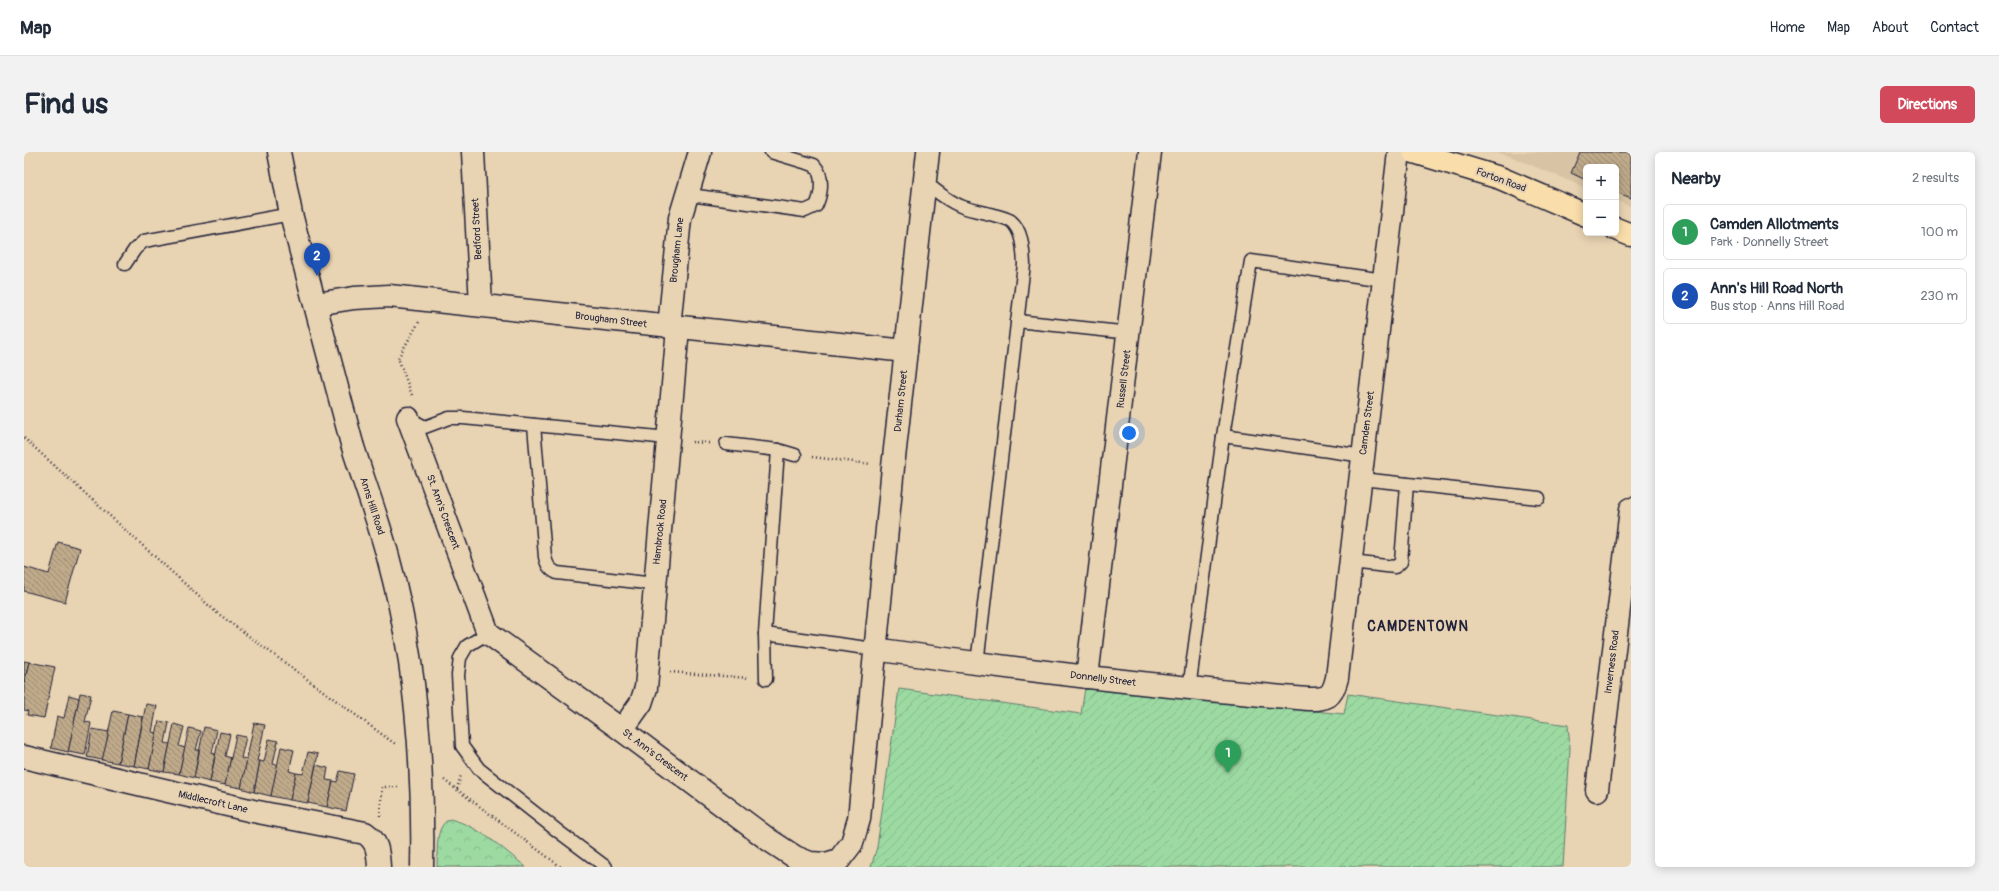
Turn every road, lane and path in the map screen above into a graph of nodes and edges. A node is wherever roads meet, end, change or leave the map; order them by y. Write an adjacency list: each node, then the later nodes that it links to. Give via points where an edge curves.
1 (279, 152): 11 (street, Anns Hill Road)
2 (474, 152): 19 (street, Bedford Street)
3 (700, 152): 10 (street, Brougham Lane)
4 (771, 152): 10 (lane, via 814,165 818,169 821,185 816,206 805,211)
5 (928, 152): 9 (street, Durham Street)
6 (1150, 152): 22 (street, Russell Street)
7 (1399, 152): 16 (street, Camden Street)
8 (1414, 152): 12 (main road, Forton Road, via 1500,178)
9 (924, 182): 20 (lane, via 962,207 1011,221 1020,234 1024,264); 23 (street, Durham Street)
10 (682, 193): 21 (street, Brougham Lane)
11 (291, 214): 15 (lane, via 144,241); 18 (street, Anns Hill Road)
12 (1583, 215)
13 (1619, 230): 14 (main road)
14 (1631, 235)
15 (125, 264)
16 (1384, 280): 26 (lane, via 1251,261); 32 (street, Camden Street)
17 (424, 300): 18 (street, Brougham Street, via 389,296); 19 (street, Brougham Street); 24 (path, via 421,319 398,358)
18 (316, 304): 52 (street, Anns Hill Road, bridge, via 352,444 388,557 403,622)
19 (481, 305): 21 (street, Brougham Street)
20 (1017, 321): 22 (lane); 43 (lane)
21 (674, 327): 23 (street, Brougham Street); 28 (street, Hambrook Road)
22 (1130, 333): 45 (street, Russell Street)
23 (906, 351): 33 (street, Durham Street)
24 (417, 422): 25 (lane, via 463,418); 40 (street, St. Ann's Crescent)
25 (534, 425): 28 (lane); 39 (lane, via 545,557 551,570 557,573)
26 (1224, 436): 32 (lane); 47 (lane)
27 (24, 438): 50 (path, via 216,612)
28 (669, 439): 29 (path); 39 (street, Hambrook Road)
29 (726, 444): 30 (lane)
30 (778, 450): 31 (lane); 41 (lane)
31 (795, 455): 33 (path)
32 (1364, 456): 34 (street, Camden Street)
33 (893, 467): 42 (street, Durham Street)
34 (1361, 480): 35 (lane); 38 (street, Camden Street)
35 (1407, 484): 36 (lane); 38 (lane, via 1401,562 1395,567)
36 (1539, 498)
37 (1631, 509): 53 (street, Inverness Road)
38 (1351, 562): 48 (street, Camden Street, via 1337,678)
39 (655, 584): 44 (street, Hambrook Road)
40 (488, 633): 49 (street, St. Ann's Crescent); 59 (lane, via 467,646 460,658 458,675 462,746 480,769)
41 (765, 634): 42 (lane); 46 (lane)
42 (874, 649): 43 (street, Donnelly Street); 55 (street, St. Ann's Crescent, via 859,819 852,843 839,860 826,864)
43 (977, 664): 45 (street, Donnelly Street)
44 (648, 670): 46 (path); 49 (street, Hambrook Road, via 641,703)
45 (1087, 677): 47 (street, Donnelly Street)
46 (766, 679)
47 (1189, 689): 48 (street, Donnelly Street, via 1308,699 1325,698)
48 (1332, 694)
49 (622, 730): 55 (street, St. Ann's Crescent)
50 (400, 748)
51 (24, 757): 54 (street, Middlecroft Lane, via 253,811 365,833)
52 (429, 781): 54 (path, via 382,787 380,826); 57 (street, Anns Hill Road, bridge); 58 (path)
53 (1597, 790)
54 (374, 840): 56 (street, via 378,849)
55 (795, 862)
56 (379, 867)
57 (422, 867)
58 (561, 867)
59 (606, 867)

